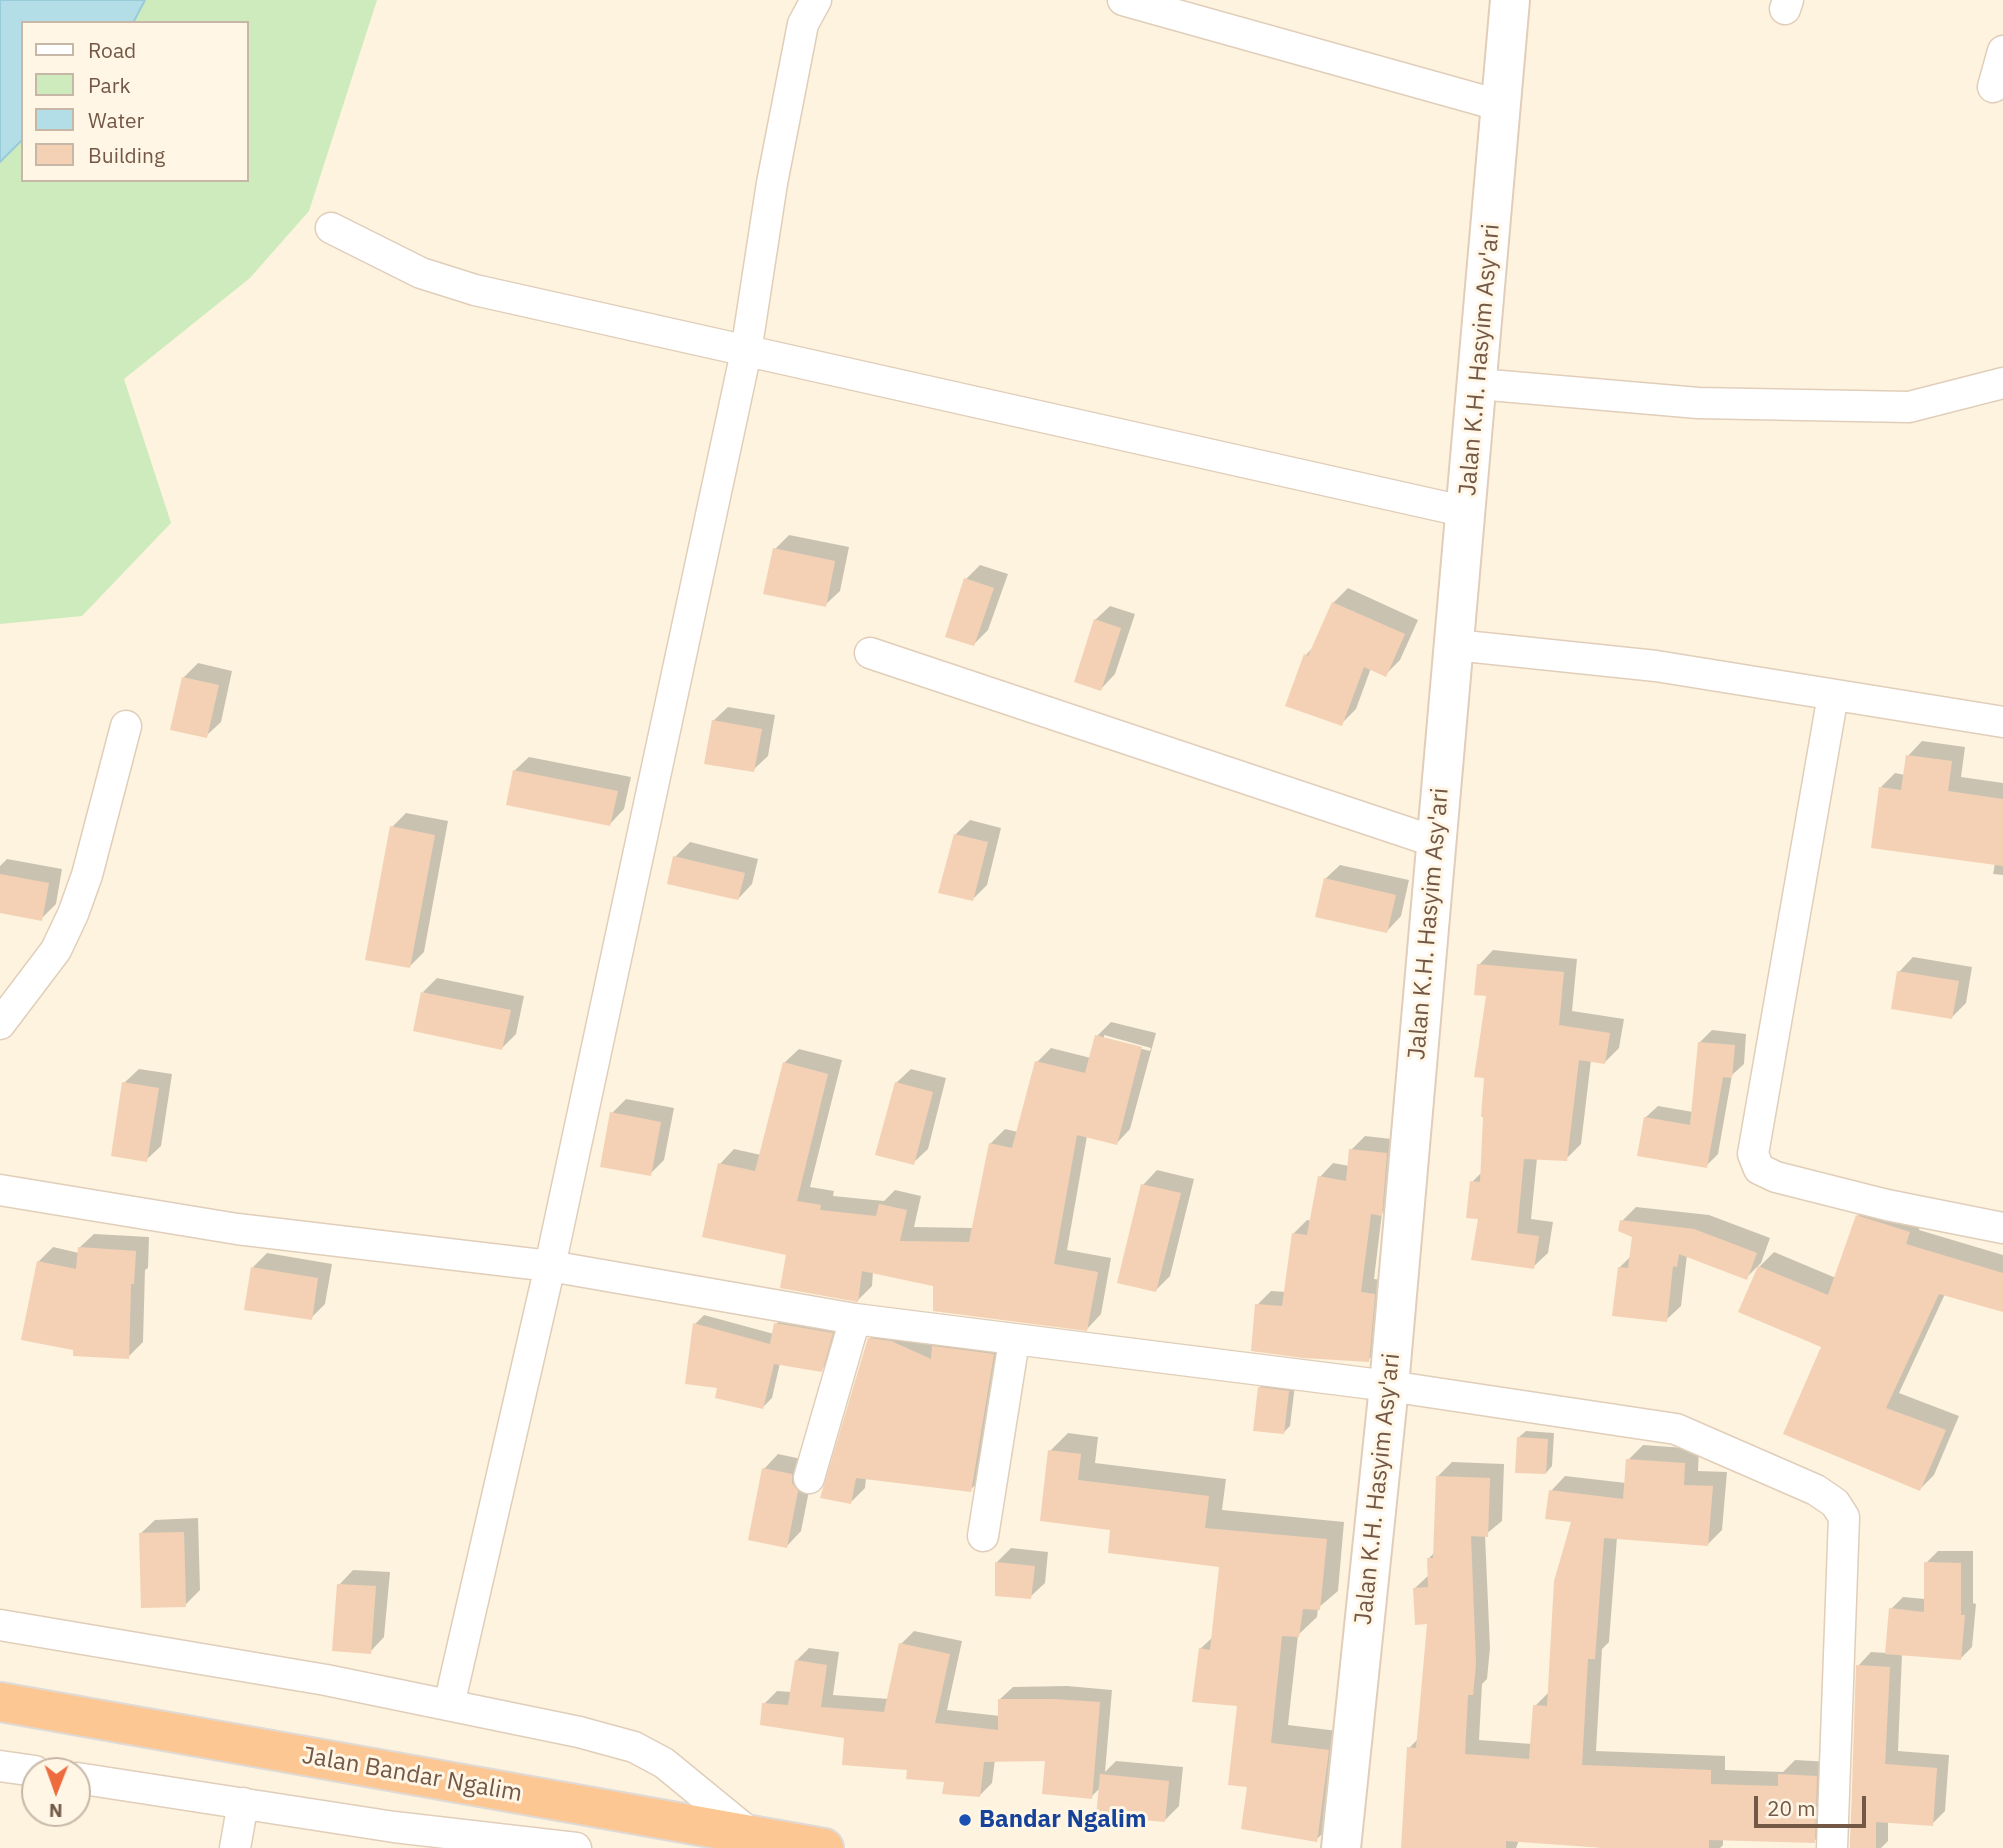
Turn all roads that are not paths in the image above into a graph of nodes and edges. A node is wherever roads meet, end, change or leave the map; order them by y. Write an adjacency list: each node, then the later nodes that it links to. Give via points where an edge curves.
1 (816, 0): 8 (street, via 803,24)
2 (1123, 0): 6 (street)
3 (1510, 0): 6 (street, Jalan K.H. Hasyim Asy'ari)
4 (2003, 51): 5 (street)
5 (1993, 87)
6 (1502, 106): 10 (street, Jalan K.H. Hasyim Asy'ari)
7 (331, 228): 8 (street, via 421,273 475,290)
8 (746, 352): 11 (street); 21 (street)
9 (2003, 383): 10 (street, via 1909,407 1698,403)
10 (1478, 384): 11 (street, Jalan K.H. Hasyim Asy'ari)
11 (1467, 512): 12 (street, Jalan K.H. Hasyim Asy'ari)
12 (1455, 645): 14 (street, via 1656,666); 17 (street, Jalan K.H. Hasyim Asy'ari)
13 (870, 653): 17 (street)
14 (1833, 695): 15 (street); 20 (street, via 1753,1154 1759,1169 1776,1177)
15 (2003, 722)
16 (126, 726): 18 (street, via 73,914 56,950)
17 (1436, 842): 24 (street, Jalan K.H. Hasyim Asy'ari)
18 (0, 1024)
19 (0, 1190): 21 (street, via 237,1228)
20 (2003, 1228)
21 (550, 1266): 22 (street); 29 (street)
22 (855, 1319): 23 (street); 25 (street)
23 (1014, 1340): 24 (street); 26 (street)
24 (1389, 1386): 40 (street, Jalan K.H. Hasyim Asy'ari); 41 (street, via 1676,1429 1816,1490 1835,1503 1844,1517)
25 (809, 1478)
26 (983, 1536)
27 (0, 1626): 29 (street)
28 (0, 1702): 34 (highway, Jalan Bandar Ngalim)
29 (449, 1705): 34 (street, via 634,1748 664,1763)
30 (0, 1766): 31 (street)
31 (21, 1769)
32 (91, 1780): 33 (street)
33 (243, 1803): 35 (street); 36 (street)
34 (752, 1835): 38 (street); 39 (highway, Jalan Bandar Ngalim)
35 (429, 1840): 37 (street)
36 (235, 1848)
37 (576, 1848)
38 (703, 1848)
39 (824, 1848)
40 (1341, 1848)
41 (1832, 1848)

